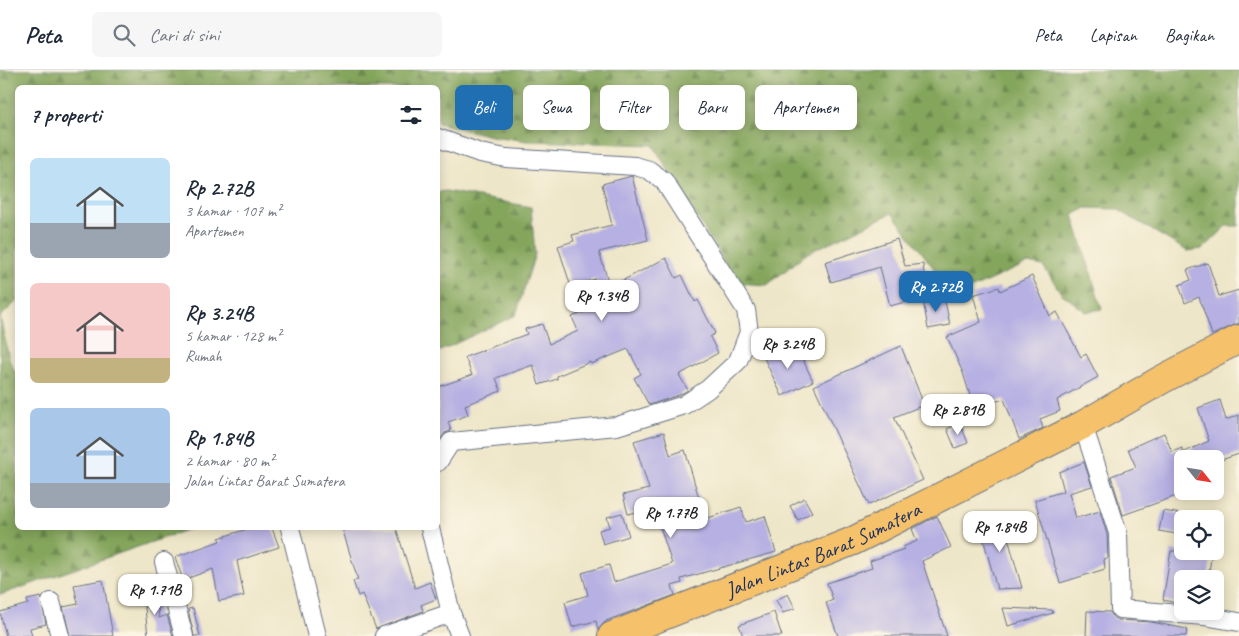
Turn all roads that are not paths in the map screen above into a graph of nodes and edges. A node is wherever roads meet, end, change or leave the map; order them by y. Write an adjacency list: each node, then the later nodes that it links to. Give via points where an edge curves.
1 (440, 139): 4 (street, via 506,158 636,166 649,170 664,181 746,310 749,332 738,361 708,389 684,405 617,426 450,442)
2 (1239, 339): 3 (highway, Jalan Lintas Barat Sumatera)
3 (1083, 425): 10 (street, via 1118,533 1120,609); 16 (highway, Jalan Lintas Barat Sumatera, via 852,541)
4 (440, 459)
5 (290, 530): 13 (street)
6 (430, 530): 9 (street)
7 (164, 562): 12 (street)
8 (50, 602): 11 (street)
9 (451, 613): 14 (street); 15 (street)
10 (1239, 622)
11 (60, 636)
12 (184, 636)
13 (317, 636)
14 (384, 636)
15 (460, 636)
16 (612, 636)

